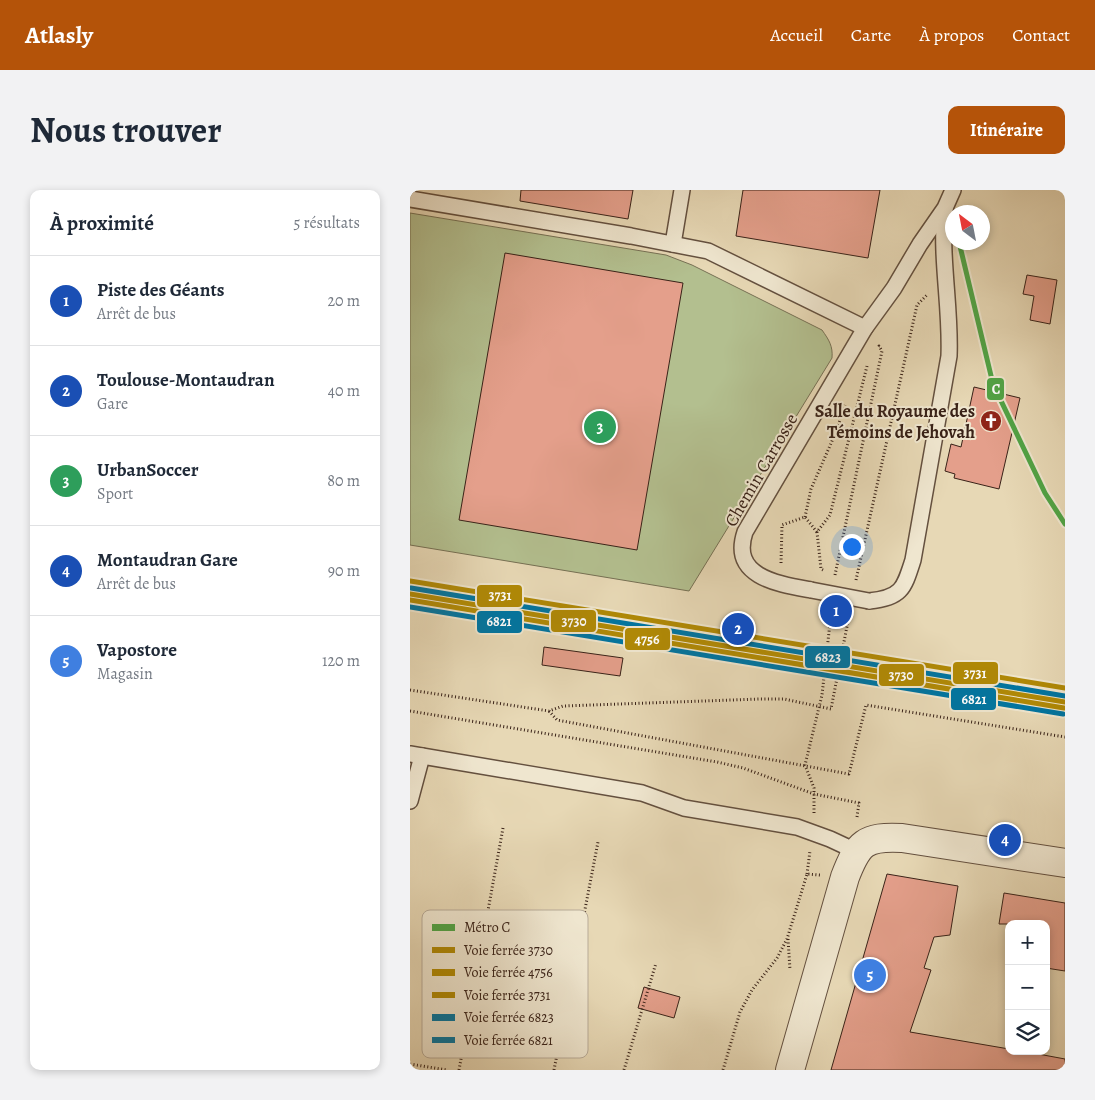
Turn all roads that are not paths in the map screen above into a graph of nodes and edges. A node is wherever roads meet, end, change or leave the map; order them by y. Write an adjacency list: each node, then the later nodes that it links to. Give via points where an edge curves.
1 (682, 190): 6 (lane)
2 (953, 190): 4 (lane, Chemin Carrosse)
3 (410, 199): 6 (lane)
4 (946, 205)
5 (945, 208): 7 (lane, Chemin Carrosse); 7 (lane, Chemin Carrosse, bridge, via 943,233 949,356 913,560 905,583 895,596 870,601 762,578 742,556 741,544 745,532)
6 (673, 244): 7 (lane, via 708,251)
7 (866, 328)
8 (416, 755): 9 (lane); 11 (lane, via 642,793 684,808 797,827 845,846)
9 (410, 802)
10 (1065, 863): 11 (street, via 887,838 861,846)
11 (850, 866): 12 (street)
12 (790, 1070)

